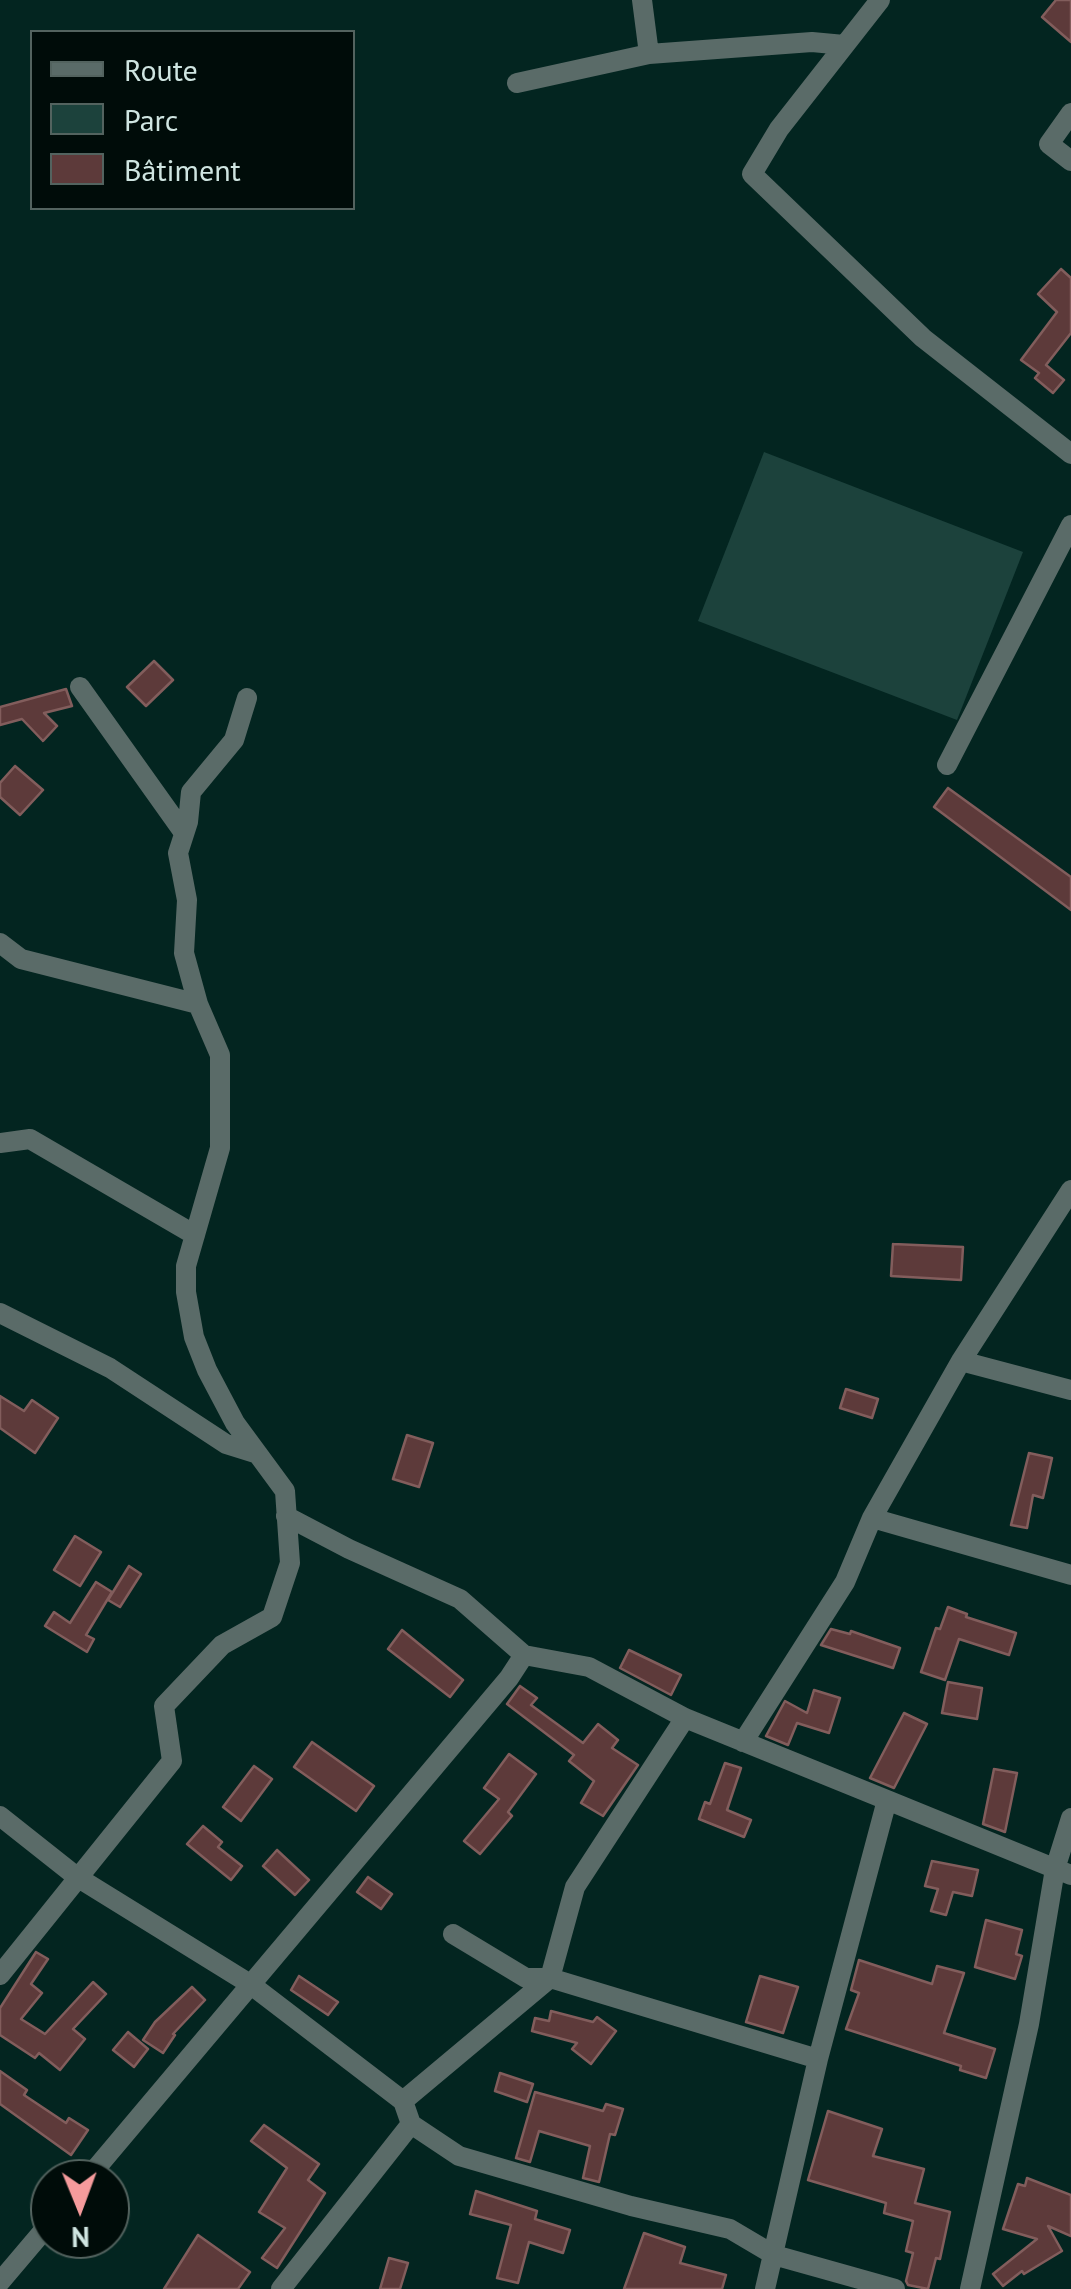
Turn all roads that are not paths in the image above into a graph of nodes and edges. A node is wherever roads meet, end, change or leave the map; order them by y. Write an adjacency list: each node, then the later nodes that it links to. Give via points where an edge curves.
1 (642, 0): 4 (street)
2 (880, 0): 3 (street)
3 (844, 45): 4 (street); 8 (street, via 752,174 923,338)
4 (649, 54): 5 (street)
5 (517, 83)
6 (1071, 112): 7 (street, via 1049,144)
7 (1071, 162)
8 (1071, 454)
9 (1071, 525): 12 (street)
10 (80, 687): 13 (street)
11 (247, 698): 13 (street, via 234,740 191,792)
12 (947, 766)
13 (184, 833): 15 (street, via 178,853 187,900 184,953)
14 (0, 943): 15 (street, via 21,959)
15 (198, 1004): 18 (street, via 220,1056 220,1148)
16 (0, 1143): 18 (street, via 30,1139)
17 (1068, 1201): 20 (street)
18 (195, 1235): 22 (street, via 186,1266 194,1338)
19 (0, 1313): 22 (street, via 110,1368 226,1444)
20 (961, 1361): 21 (street); 24 (street)
21 (1071, 1390)
22 (258, 1454): 23 (street, via 284,1491)
23 (286, 1516): 26 (street, via 460,1599); 33 (street, via 290,1563 272,1617 222,1645 164,1706 172,1761)
24 (872, 1518): 25 (street); 28 (street, via 845,1582)
25 (1071, 1575)
26 (524, 1655): 27 (street, via 589,1666); 37 (street)
27 (685, 1718): 28 (street); 36 (street, via 575,1886)
28 (743, 1742): 29 (street)
29 (887, 1800): 32 (street); 38 (street)
30 (0, 1816): 33 (street)
31 (1071, 1818): 32 (street)
32 (1063, 1872): 48 (street)
33 (76, 1876): 35 (street); 37 (street)
34 (453, 1934): 36 (street, via 526,1978)
35 (0, 1975)
36 (550, 1978): 38 (street); 39 (street)
37 (250, 1984): 39 (street); 41 (street)
38 (818, 2060): 43 (street)
39 (403, 2101): 40 (street)
40 (411, 2124): 43 (street, via 459,2156 730,2229); 45 (street)
41 (104, 2159)
42 (30, 2247): 44 (street)
43 (774, 2255): 46 (street); 47 (street)
44 (0, 2282)
45 (281, 2289)
46 (766, 2289)
47 (895, 2289)
48 (970, 2289)

